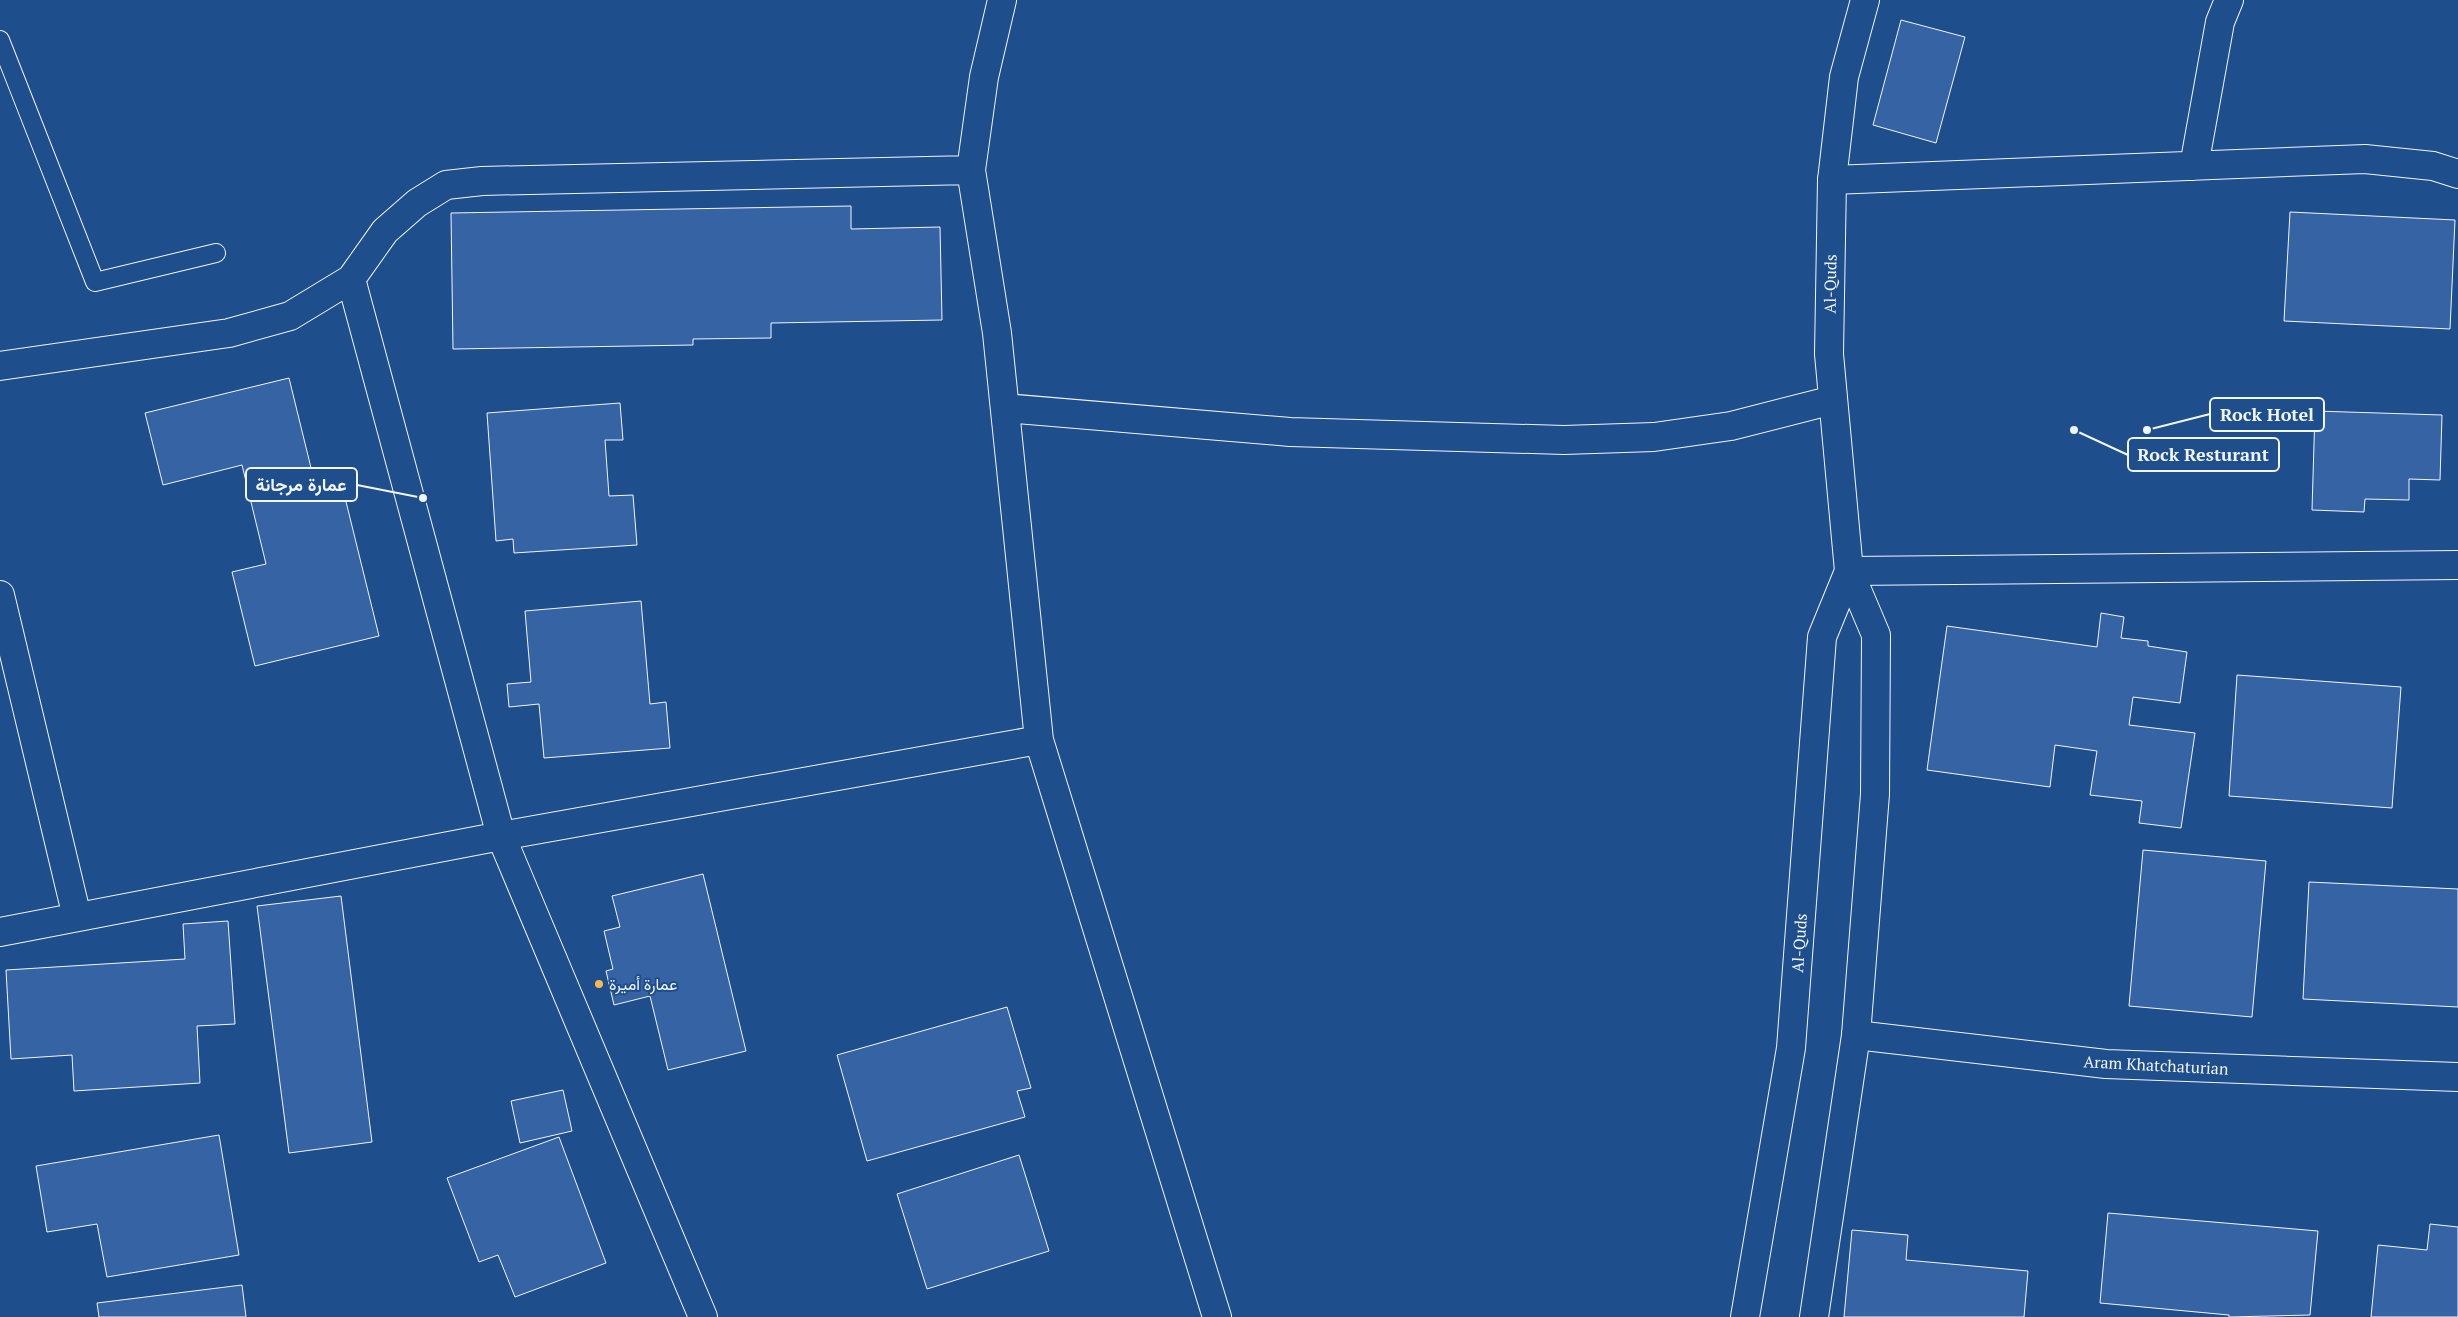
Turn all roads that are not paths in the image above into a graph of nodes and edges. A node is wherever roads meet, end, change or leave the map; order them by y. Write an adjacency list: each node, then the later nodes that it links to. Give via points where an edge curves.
1 (1002, 0): 6 (street, via 984,77)
2 (1865, 0): 8 (street, Al-Quds, via 1844,77)
3 (2229, 0): 5 (street, via 2220,22)
4 (0, 40): 9 (lane, via 96,282)
5 (2194, 166): 7 (street, via 2365,159 2432,166); 8 (street)
6 (971, 170): 10 (street, via 482,181 446,186 417,203 385,231); 13 (street, via 997,333)
7 (2458, 174)
8 (1832, 180): 12 (street, Al-Quds, via 1829,354)
9 (216, 253)
10 (351, 279): 11 (street, via 290,316 229,333); 18 (street)
11 (0, 366)
12 (1833, 400): 13 (street, via 1731,426 1654,437 1564,440 1290,432); 15 (street, Al-Quds)
13 (1005, 408): 17 (street)
14 (2458, 565): 15 (street)
15 (1849, 571): 21 (street, Al-Quds, via 1876,634 1875,794); 25 (street, Al-Quds, via 1822,637 1791,1048)
16 (0, 595): 19 (street)
17 (1039, 740): 18 (street); 24 (street)
18 (501, 836): 19 (street); 23 (street)
19 (77, 917): 20 (street)
20 (0, 932)
21 (1856, 1035): 22 (street, Aram Khatchaturian, via 2106,1064); 26 (street, Al-Quds)
22 (2458, 1077)
23 (703, 1317)
24 (1217, 1317)
25 (1745, 1317)
26 (1814, 1317)

